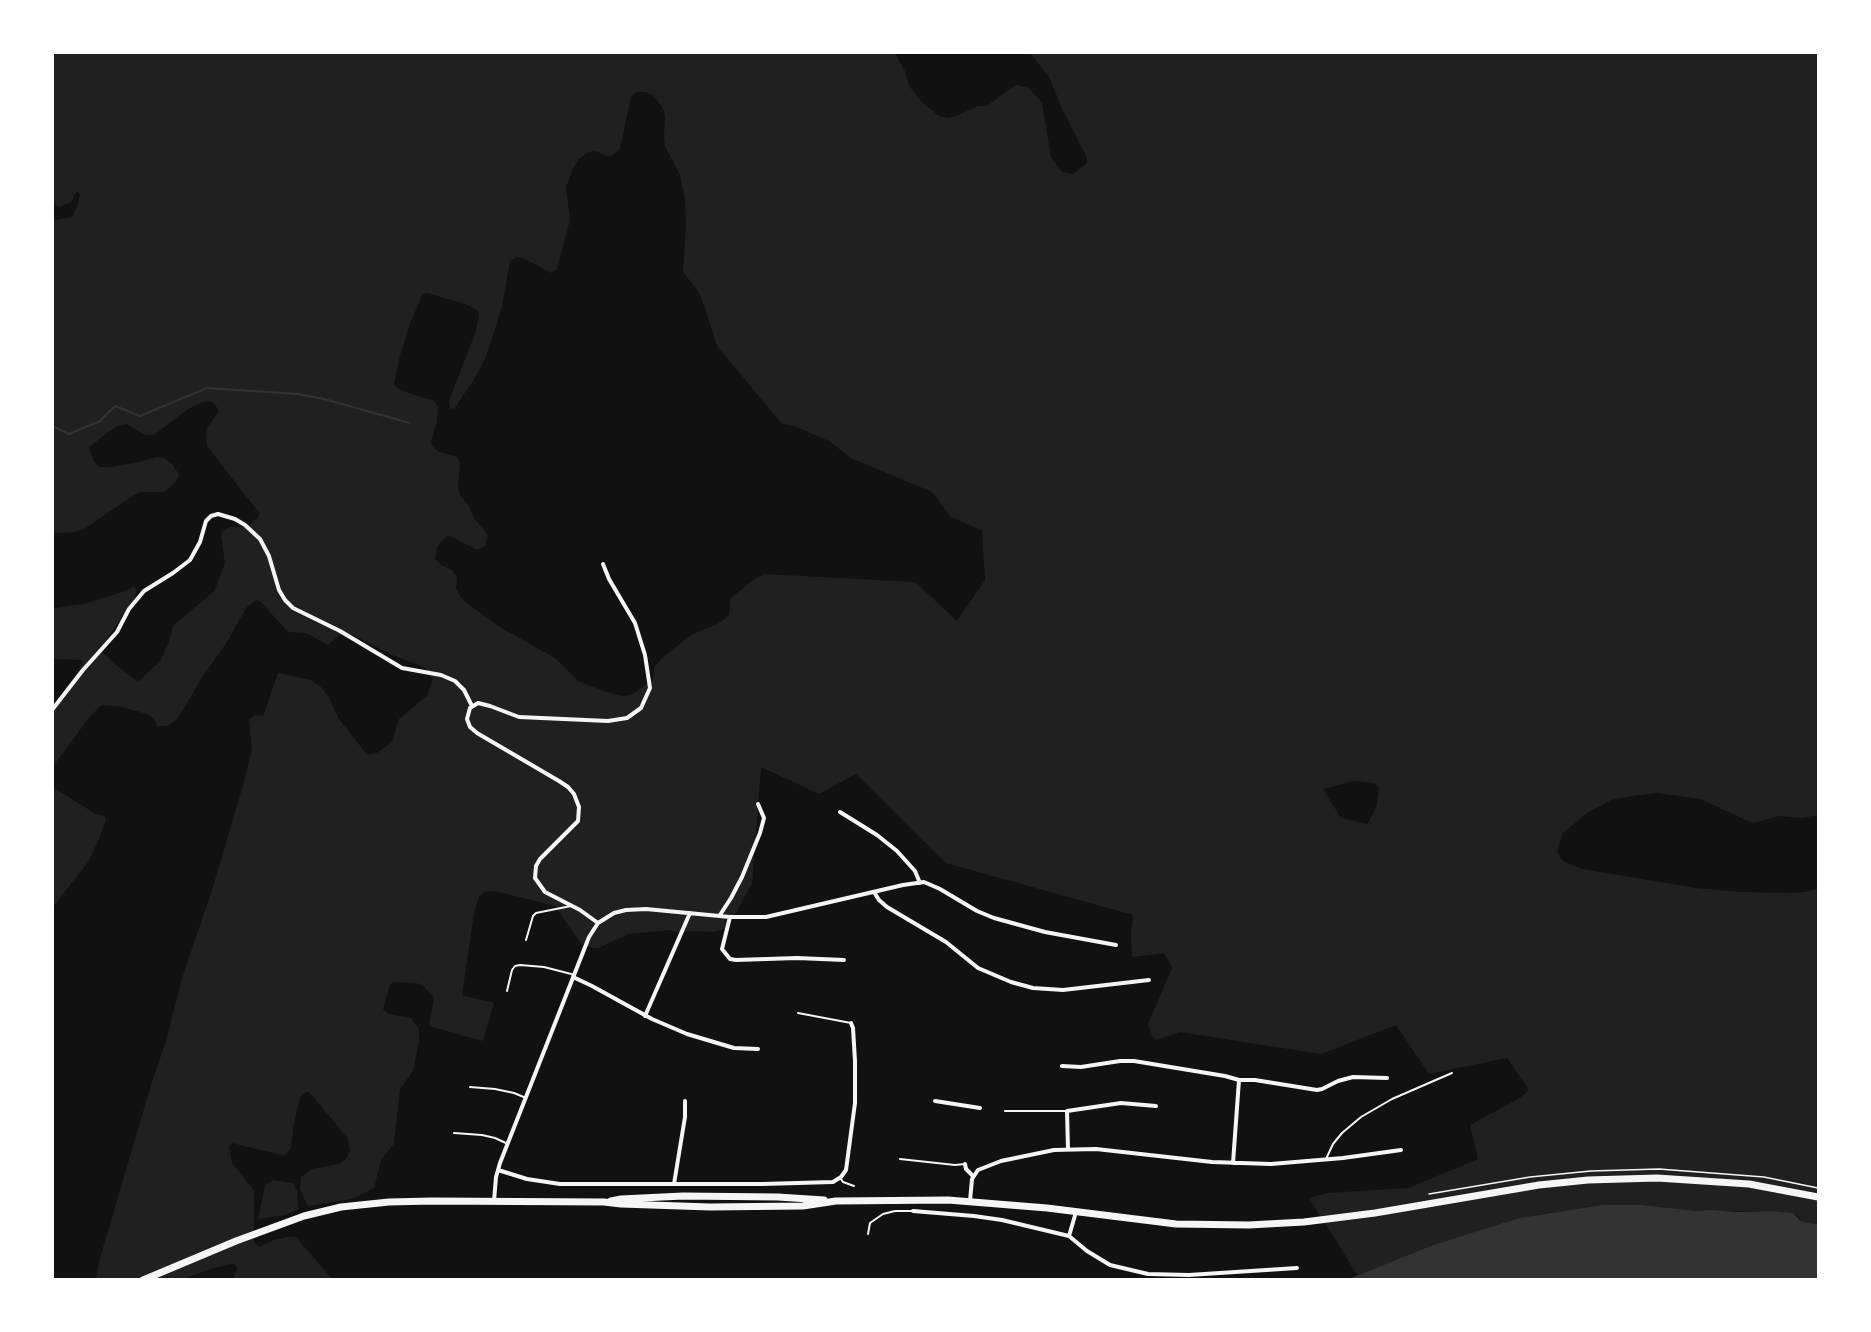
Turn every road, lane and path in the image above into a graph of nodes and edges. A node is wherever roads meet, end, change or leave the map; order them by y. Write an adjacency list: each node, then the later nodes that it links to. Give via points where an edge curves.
1 (603, 564): 2 (street, via 635,623 645,655 650,688 641,708 627,718 608,721 519,717 485,704)
2 (472, 706): 3 (street, via 455,681 402,668 293,608 279,590 260,538 235,519 218,514 206,521 190,560 144,591 117,632); 8 (street, via 467,718 473,730 574,794 579,807 578,821 543,855 535,874 545,892)
3 (52, 710)
4 (758, 804): 10 (street, via 764,819 760,833 742,877)
5 (840, 812): 6 (street, via 897,851)
6 (920, 883): 7 (street); 14 (street, via 931,884 994,918)
7 (874, 892): 11 (street, via 766,917); 17 (street, via 887,907 946,942 978,968 1011,982 1063,990)
8 (571, 906): 12 (street); 13 (lane, via 536,913)
9 (690, 913): 10 (street); 12 (street, via 633,909 614,913); 20 (street)
10 (719, 916): 11 (street)
11 (730, 917): 15 (street, via 722,949 730,959)
12 (598, 923): 16 (street)
13 (526, 940)
14 (1116, 945)
15 (844, 960)
16 (574, 976): 18 (lane, via 544,967 515,966); 20 (street); 28 (street)
17 (1149, 980)
18 (507, 991)
19 (798, 1013): 21 (lane)
20 (645, 1016): 22 (street, via 717,1044)
21 (851, 1023): 45 (street, via 855,1103 846,1170)
22 (758, 1049)
23 (1062, 1066): 26 (street, via 1124,1060)
24 (1452, 1073): 40 (lane, via 1361,1117 1342,1133)
25 (1387, 1078): 26 (street, via 1353,1077 1322,1089)
26 (1239, 1080): 41 (street)
27 (470, 1087): 28 (lane)
28 (526, 1098): 36 (street)
29 (685, 1101): 46 (street)
30 (935, 1101): 32 (street)
31 (1155, 1106): 34 (street, via 1121,1103)
32 (980, 1108)
33 (1005, 1111): 34 (lane)
34 (1067, 1111): 37 (street)
35 (454, 1133): 36 (lane, via 482,1135)
36 (508, 1144): 43 (street)
37 (1068, 1149): 41 (street); 44 (street, via 1001,1161)
38 (1401, 1150): 40 (street)
39 (900, 1159): 42 (lane)
40 (1326, 1159): 41 (street)
41 (1233, 1163)
42 (965, 1164): 44 (street)
43 (498, 1170): 46 (street, via 549,1183); 50 (street)
44 (973, 1176): 49 (street)
45 (840, 1177): 46 (street, via 827,1183); 47 (lane)
46 (674, 1184)
47 (854, 1186)
48 (1818, 1197): 52 (main road, via 1749,1184 1657,1178 1565,1181 1375,1213 1274,1225 1176,1224)
49 (970, 1201): 50 (main road, via 683,1196 604,1202); 52 (main road)
50 (494, 1202): 56 (main road, via 389,1202 322,1211)
51 (913, 1212): 53 (lane, via 883,1214 870,1223); 54 (street, via 1002,1220)
52 (1076, 1212): 54 (street)
53 (868, 1234)
54 (1069, 1236): 55 (street, via 1110,1265 1148,1274)
55 (1297, 1268)
56 (142, 1280)

